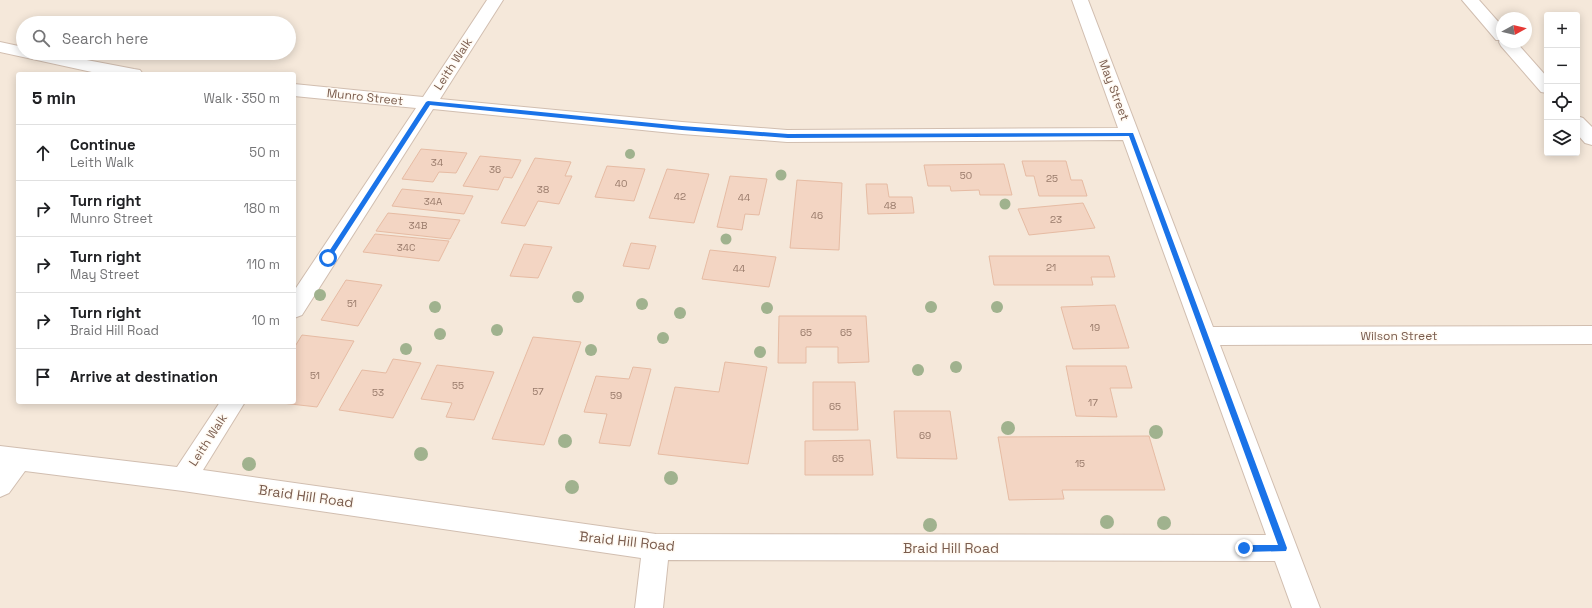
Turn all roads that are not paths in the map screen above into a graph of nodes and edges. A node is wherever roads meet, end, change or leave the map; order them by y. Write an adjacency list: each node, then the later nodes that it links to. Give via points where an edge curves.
1 (495, 0): 12 (street, Leith Walk)
2 (1080, 0): 14 (street, May Street)
3 (1470, 0): 4 (street)
4 (1496, 29)
5 (0, 47): 7 (street)
6 (1512, 48): 10 (street)
7 (16, 50)
8 (58, 60): 9 (street)
9 (122, 72)
10 (1544, 85)
11 (296, 90): 12 (street, Munro Street)
12 (428, 103): 14 (street, Munro Street, via 788,136); 16 (street, Leith Walk)
13 (1580, 125): 15 (street)
14 (1131, 134): 18 (street, May Street)
15 (1592, 139)
16 (296, 306)
17 (1592, 335): 18 (street, Wilson Street)
18 (1206, 336): 24 (street, May Street)
19 (232, 404): 21 (street, Leith Walk)
20 (10, 458): 21 (street, Braid Hill Road); 22 (street)
21 (183, 479): 23 (street, Braid Hill Road)
22 (0, 485)
23 (656, 547): 24 (street, Braid Hill Road); 25 (street)
24 (1284, 548): 26 (street, May Street)
25 (649, 608)
26 (1306, 608)

